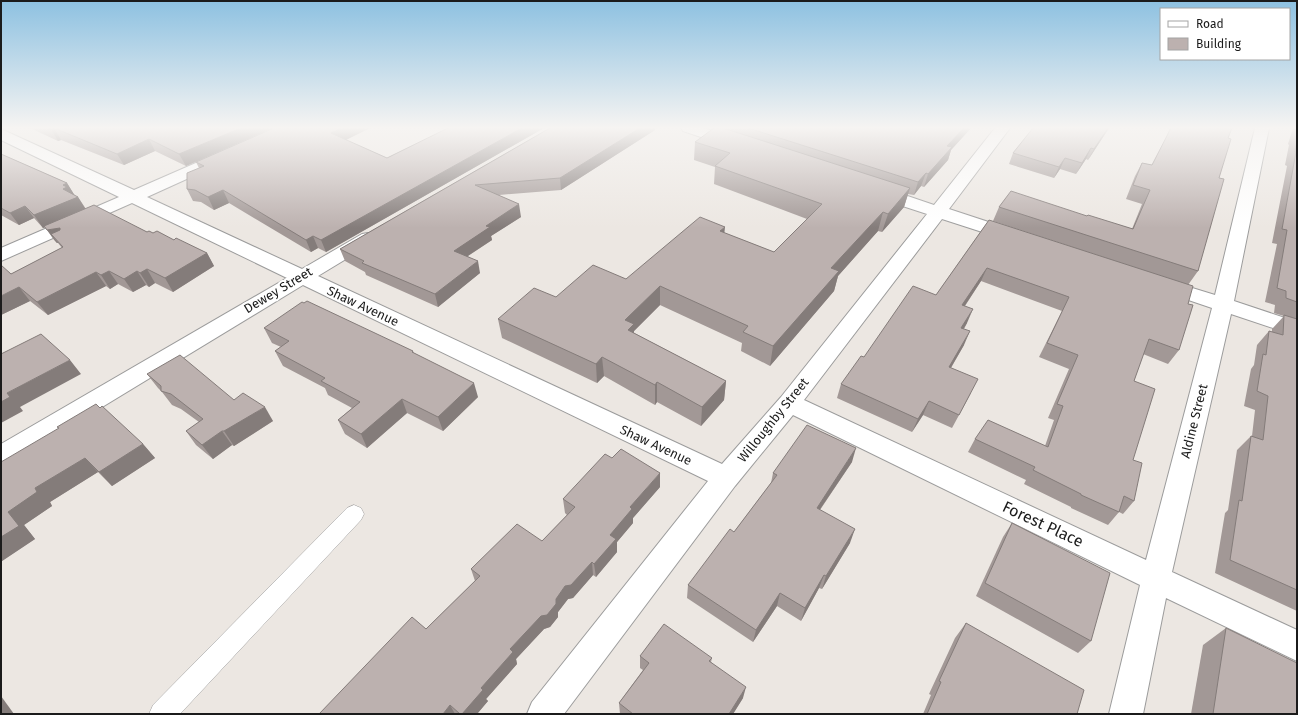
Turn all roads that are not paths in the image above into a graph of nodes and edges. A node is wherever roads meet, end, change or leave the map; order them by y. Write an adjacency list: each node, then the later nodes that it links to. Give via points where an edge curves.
1 (62, 161): 6 (street, Shaw Avenue)
2 (214, 161): 6 (street)
3 (977, 161): 7 (street, Willoughby Street)
4 (1254, 161): 13 (street, Aldine Street)
5 (864, 187): 7 (street)
6 (133, 197): 10 (street); 11 (street, Shaw Avenue)
7 (938, 212): 9 (street); 15 (street, Willoughby Street)
8 (382, 230): 11 (street, Dewey Street)
9 (1029, 241)
10 (1, 255)
11 (301, 277): 16 (street, Dewey Street); 17 (street, Shaw Avenue)
12 (1150, 281): 13 (street)
13 (1222, 305): 14 (street); 19 (street, Aldine Street)
14 (1297, 329)
15 (789, 403): 17 (street, Willoughby Street); 19 (street, Forest Place)
16 (1, 456)
17 (726, 478): 22 (street, Willoughby Street)
18 (354, 514): 21 (lane)
19 (1156, 578): 20 (street, Forest Place); 23 (street, Aldine Street)
20 (1297, 646)
21 (162, 714)
22 (544, 714)
23 (1126, 714)

